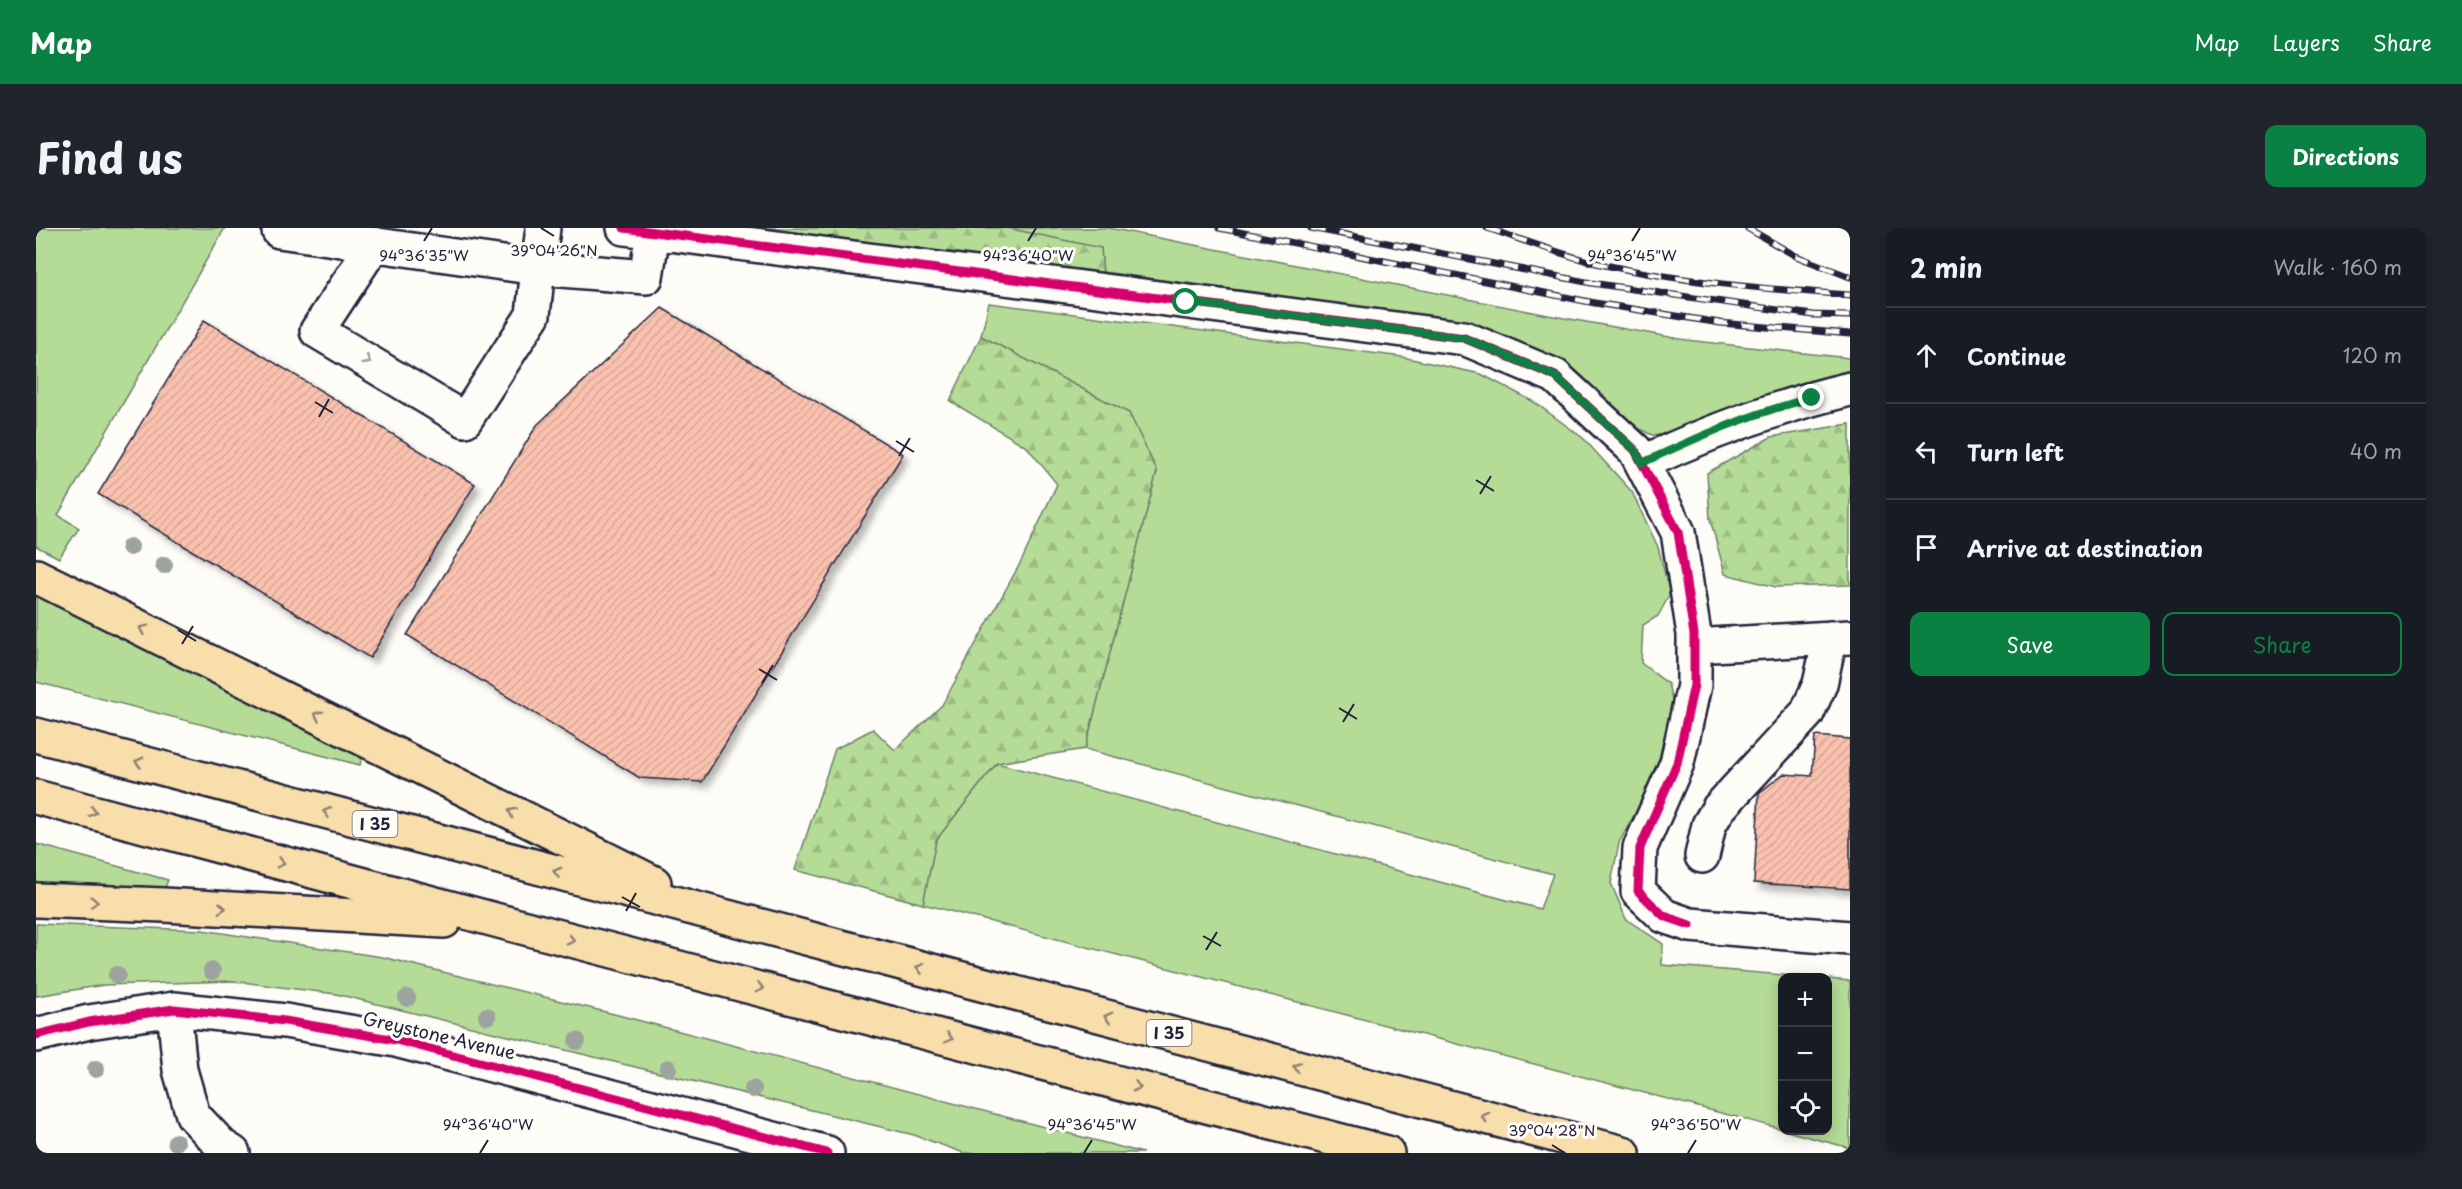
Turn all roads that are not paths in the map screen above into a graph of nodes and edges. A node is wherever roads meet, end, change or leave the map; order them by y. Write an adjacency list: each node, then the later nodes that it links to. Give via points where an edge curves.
1 (279, 228): 4 (street)
2 (543, 228): 5 (street)
3 (638, 230): 5 (street, via 646,277); 7 (street, via 1464,338 1555,376 1635,450)
4 (374, 244): 5 (street); 5 (street, one-way to 5, via 317,331 465,420 533,315)
5 (538, 268)
6 (1850, 389): 7 (street, via 1782,406)
7 (1642, 463): 10 (street, via 1678,532)
8 (36, 576): 15 (highway, one-way to 8)
9 (1840, 637): 10 (street); 13 (street, via 1807,713 1719,808 1708,825)
10 (1694, 646): 17 (street, via 1694,685 1677,763 1640,848 1638,891 1665,916 1690,924)
11 (36, 735): 15 (highway, I 35, one-way to 11)
12 (36, 797): 16 (highway, one-way to 16)
13 (1702, 856)
14 (36, 900): 16 (highway, one-way to 16)
15 (715, 914): 23 (highway, I 35, one-way to 15)
16 (514, 925): 22 (highway, one-way to 22)
17 (1850, 938)
18 (174, 1009): 19 (street, Greystone Avenue); 20 (street, via 180,1070 193,1115); 21 (street, Greystone Avenue, via 285,1021 396,1040)
19 (36, 1035)
20 (233, 1153)
21 (827, 1153)
22 (1387, 1153)
23 (1623, 1153)

